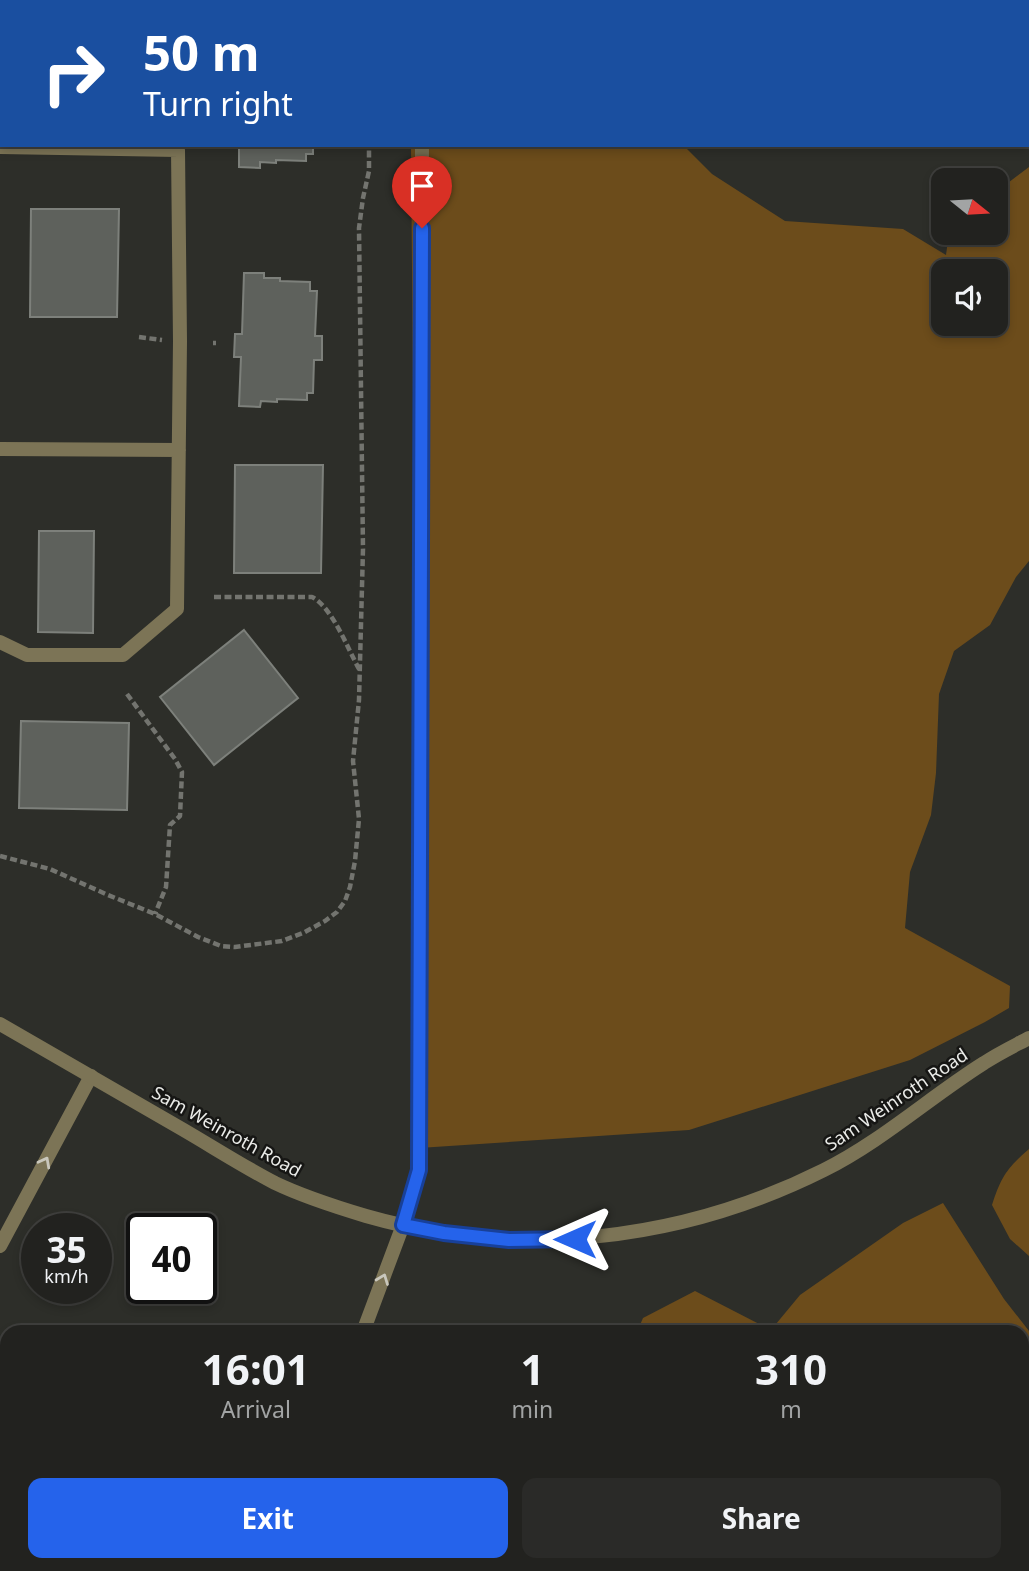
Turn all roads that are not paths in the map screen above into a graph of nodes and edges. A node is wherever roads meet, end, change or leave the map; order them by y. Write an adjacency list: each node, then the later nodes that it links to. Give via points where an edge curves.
1 (0, 147): 4 (street, via 178,150)
2 (422, 147): 9 (street, via 419,1170)
3 (0, 449): 4 (street)
4 (179, 450): 5 (street, via 177,609 123,655 27,655)
5 (0, 642)
6 (0, 1024): 8 (street, Sam Weinroth Road)
7 (1029, 1038): 9 (street, Sam Weinroth Road, via 984,1063 826,1170 766,1197 704,1217 640,1232 575,1239 509,1240)
8 (91, 1076): 9 (street, Sam Weinroth Road, via 277,1184 338,1208); 10 (street, one-way to 8)
9 (403, 1225): 11 (street, one-way to 9)
10 (0, 1246)
11 (366, 1325)

